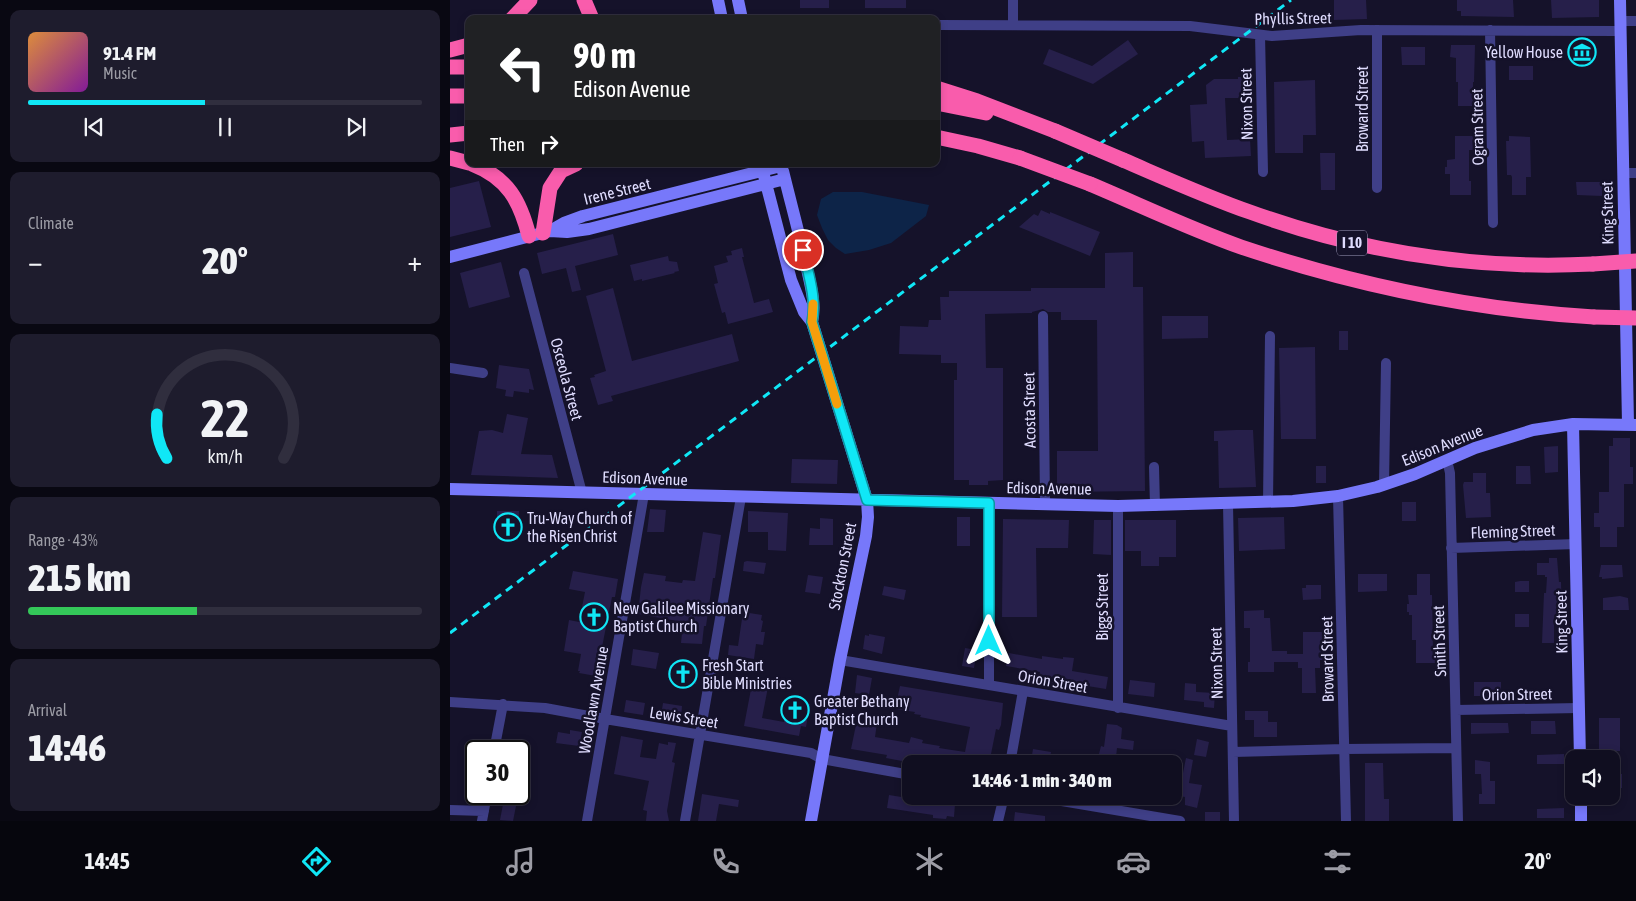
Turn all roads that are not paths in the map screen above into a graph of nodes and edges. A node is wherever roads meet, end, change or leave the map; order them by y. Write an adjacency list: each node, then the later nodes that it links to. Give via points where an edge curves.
1 (530, 0): 7 (highway)
2 (584, 0): 8 (highway)
3 (718, 0): 9 (main road)
4 (738, 0): 10 (main road)
5 (1014, 0): 13 (street)
6 (1620, 0): 14 (main road, King Street)
7 (516, 15)
8 (590, 15)
9 (721, 15)
10 (741, 15)
11 (1636, 21): 14 (street, Phyllis Street)
12 (940, 25): 13 (street, Phyllis Street)
13 (1014, 25): 17 (street, Phyllis Street, via 1190,26)
14 (1621, 26): 16 (street, Phyllis Street); 41 (main road, King Street)
15 (1377, 30): 16 (street, Phyllis Street); 17 (street, Phyllis Street); 44 (street, Broward Street)
16 (1490, 30): 45 (street, Ogram Street)
17 (1260, 36): 40 (street, Nixon Street)
18 (465, 46): 19 (highway)
19 (450, 50)
20 (450, 67): 21 (highway)
21 (465, 67)
22 (940, 89): 29 (highway, I 10)
23 (450, 96): 24 (highway)
24 (465, 96)
25 (940, 104): 29 (highway)
26 (450, 129): 27 (highway)
27 (465, 130)
28 (465, 131): 30 (highway)
29 (1055, 131): 48 (highway, I 10, bridge, via 1249,212 1354,243 1462,262 1534,266)
30 (450, 135)
31 (940, 138): 34 (highway, I 10)
32 (940, 146): 34 (highway, via 978,149)
33 (450, 158): 35 (highway)
34 (1020, 158): 51 (highway, I 10, bridge, via 1214,237 1325,273 1480,305 1539,313)
35 (465, 162)
36 (478, 167): 46 (highway, via 508,188)
37 (569, 167): 46 (highway, via 560,171 550,188)
38 (762, 167): 43 (main road, Stockton Street); 46 (main road, Irene Street, via 583,216)
39 (782, 167): 42 (main road, Stockton Street)
40 (1263, 172)
41 (1630, 173): 58 (main road, King Street)
42 (785, 179): 43 (main road, Irene Street); 52 (main road, Stockton Street, via 813,299)
43 (766, 184): 46 (main road, Irene Street, via 589,229); 52 (main road, Stockton Street, via 794,288)
44 (1377, 188)
45 (1493, 223)
46 (541, 234): 47 (main road, Irene Street)
47 (450, 257)
48 (1636, 261)
49 (524, 273): 63 (street, Osceola Street)
50 (1043, 316): 70 (street, Acosta Street)
51 (1636, 318)
52 (812, 322): 67 (main road, Stockton Street)
53 (1270, 336): 68 (street)
54 (1386, 363): 61 (street)
55 (450, 368): 56 (street)
56 (483, 373)
57 (1573, 424): 58 (main road, Edison Avenue); 59 (main road, Edison Avenue, via 1510,436); 74 (main road, King Street)
58 (1632, 425)
59 (1447, 460): 61 (main road, Edison Avenue); 75 (street, Smith Street)
60 (1154, 467): 73 (street)
61 (1384, 485): 65 (main road, Edison Avenue)
62 (450, 489): 63 (main road, Edison Avenue)
63 (582, 493): 64 (main road, Edison Avenue)
64 (644, 494): 66 (main road, Edison Avenue); 84 (street, Woodlawn Avenue)
65 (1338, 496): 68 (main road, Edison Avenue); 89 (street, Broward Street)
66 (741, 497): 67 (main road, Edison Avenue); 86 (street)
67 (867, 500): 69 (main road, Edison Avenue); 76 (main road, Stockton Street, via 866,536)
68 (1268, 502): 71 (main road, Edison Avenue)
69 (989, 503): 70 (main road, Edison Avenue); 77 (street)
70 (1045, 504): 72 (main road, Edison Avenue)
71 (1228, 504): 73 (main road, Edison Avenue); 85 (street, Nixon Street)
72 (1118, 506): 73 (main road, Edison Avenue); 81 (street, Biggs Street)
73 (1155, 506)
74 (1576, 544): 75 (street, Fleming Street); 82 (main road, King Street)
75 (1451, 548): 83 (street, Smith Street)
76 (840, 660): 77 (street, Orion Street); 93 (main road, Stockton Street)
77 (989, 685): 78 (street, Orion Street)
78 (1024, 691): 81 (street, Orion Street); 92 (street)
79 (450, 702): 80 (street, Lewis Street)
80 (503, 704): 84 (street, Lewis Street); 87 (street)
81 (1118, 708): 85 (street, Orion Street)
82 (1579, 708): 83 (street, Orion Street); 90 (main road, King Street)
83 (1456, 710): 88 (street, Smith Street)
84 (605, 719): 86 (street, Lewis Street); 100 (street, Woodlawn Avenue)
85 (1232, 726): 91 (street, Nixon Street)
86 (700, 734): 93 (street, Lewis Street, via 811,753); 101 (street)
87 (496, 740)
88 (1456, 748): 89 (street); 107 (street, Smith Street)
89 (1344, 749): 91 (street); 106 (street, Broward Street)
90 (1580, 750)
91 (1232, 752): 105 (street, Nixon Street)
92 (1012, 755)
93 (822, 759): 94 (street, Lewis Street); 102 (main road, Stockton Street)
94 (902, 773)
95 (1002, 805): 103 (street)
96 (1085, 805): 104 (street)
97 (1581, 805): 108 (main road)
98 (450, 810): 99 (street)
99 (483, 816)
100 (587, 821)
101 (685, 821)
102 (811, 821)
103 (998, 821)
104 (1180, 821)
105 (1234, 821)
106 (1346, 821)
107 (1458, 821)
108 (1582, 821)

